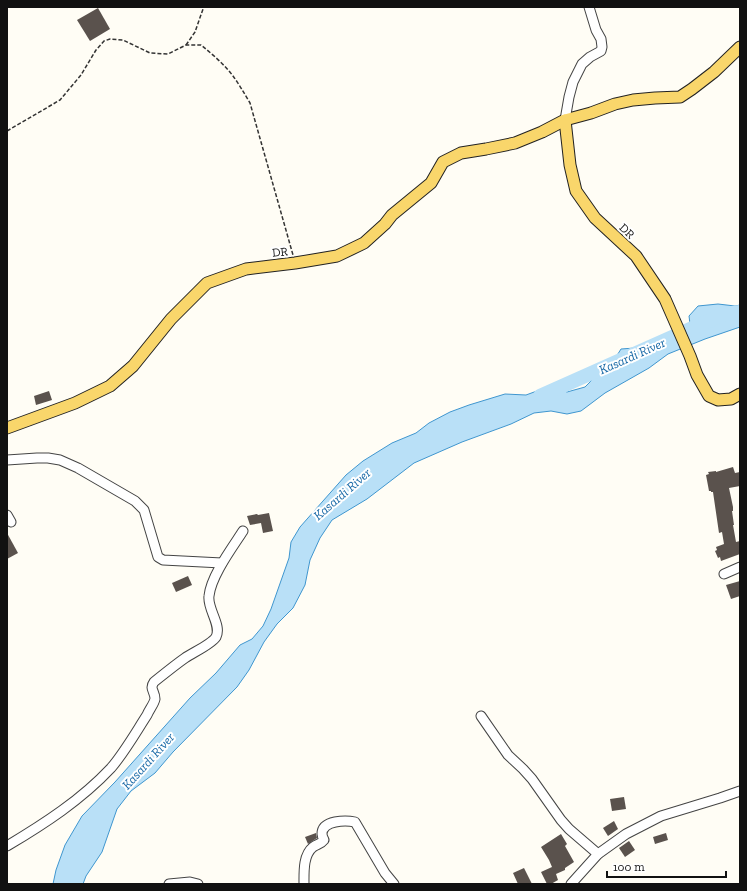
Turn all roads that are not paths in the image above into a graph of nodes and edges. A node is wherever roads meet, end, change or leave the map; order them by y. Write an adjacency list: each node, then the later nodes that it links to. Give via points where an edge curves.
1 (589, 7): 3 (street, via 602,47 601,51 582,64 573,82)
2 (740, 47): 3 (main road, DR, via 714,72 680,97 633,100)
3 (565, 120): 4 (main road, DR, via 576,191 595,218 636,256 665,299 697,375 709,396 718,400 731,399); 5 (main road, DR, via 515,143 461,153 443,162 431,183 392,215 364,243 338,256 246,269 207,283 171,319 133,366 110,386 75,403)
4 (740, 394)
5 (7, 428)
6 (7, 460): 8 (street, via 48,458 78,468 140,505 147,518 158,557 161,559)
7 (243, 532): 8 (street)
8 (222, 563): 13 (street, via 209,596 216,621 216,637 154,682 151,688 154,703 134,736 111,767 82,796 37,829)
9 (740, 567): 10 (street)
10 (724, 574)
11 (481, 716): 14 (street, via 508,755 532,779 561,820)
12 (740, 791): 14 (street, via 661,816 626,834)
13 (7, 846)
14 (598, 854): 19 (street)
15 (169, 884): 16 (street)
16 (198, 884)
17 (304, 884): 18 (street, via 307,853 323,842 324,827 340,821 356,822 385,874)
18 (394, 884)
19 (571, 884)

